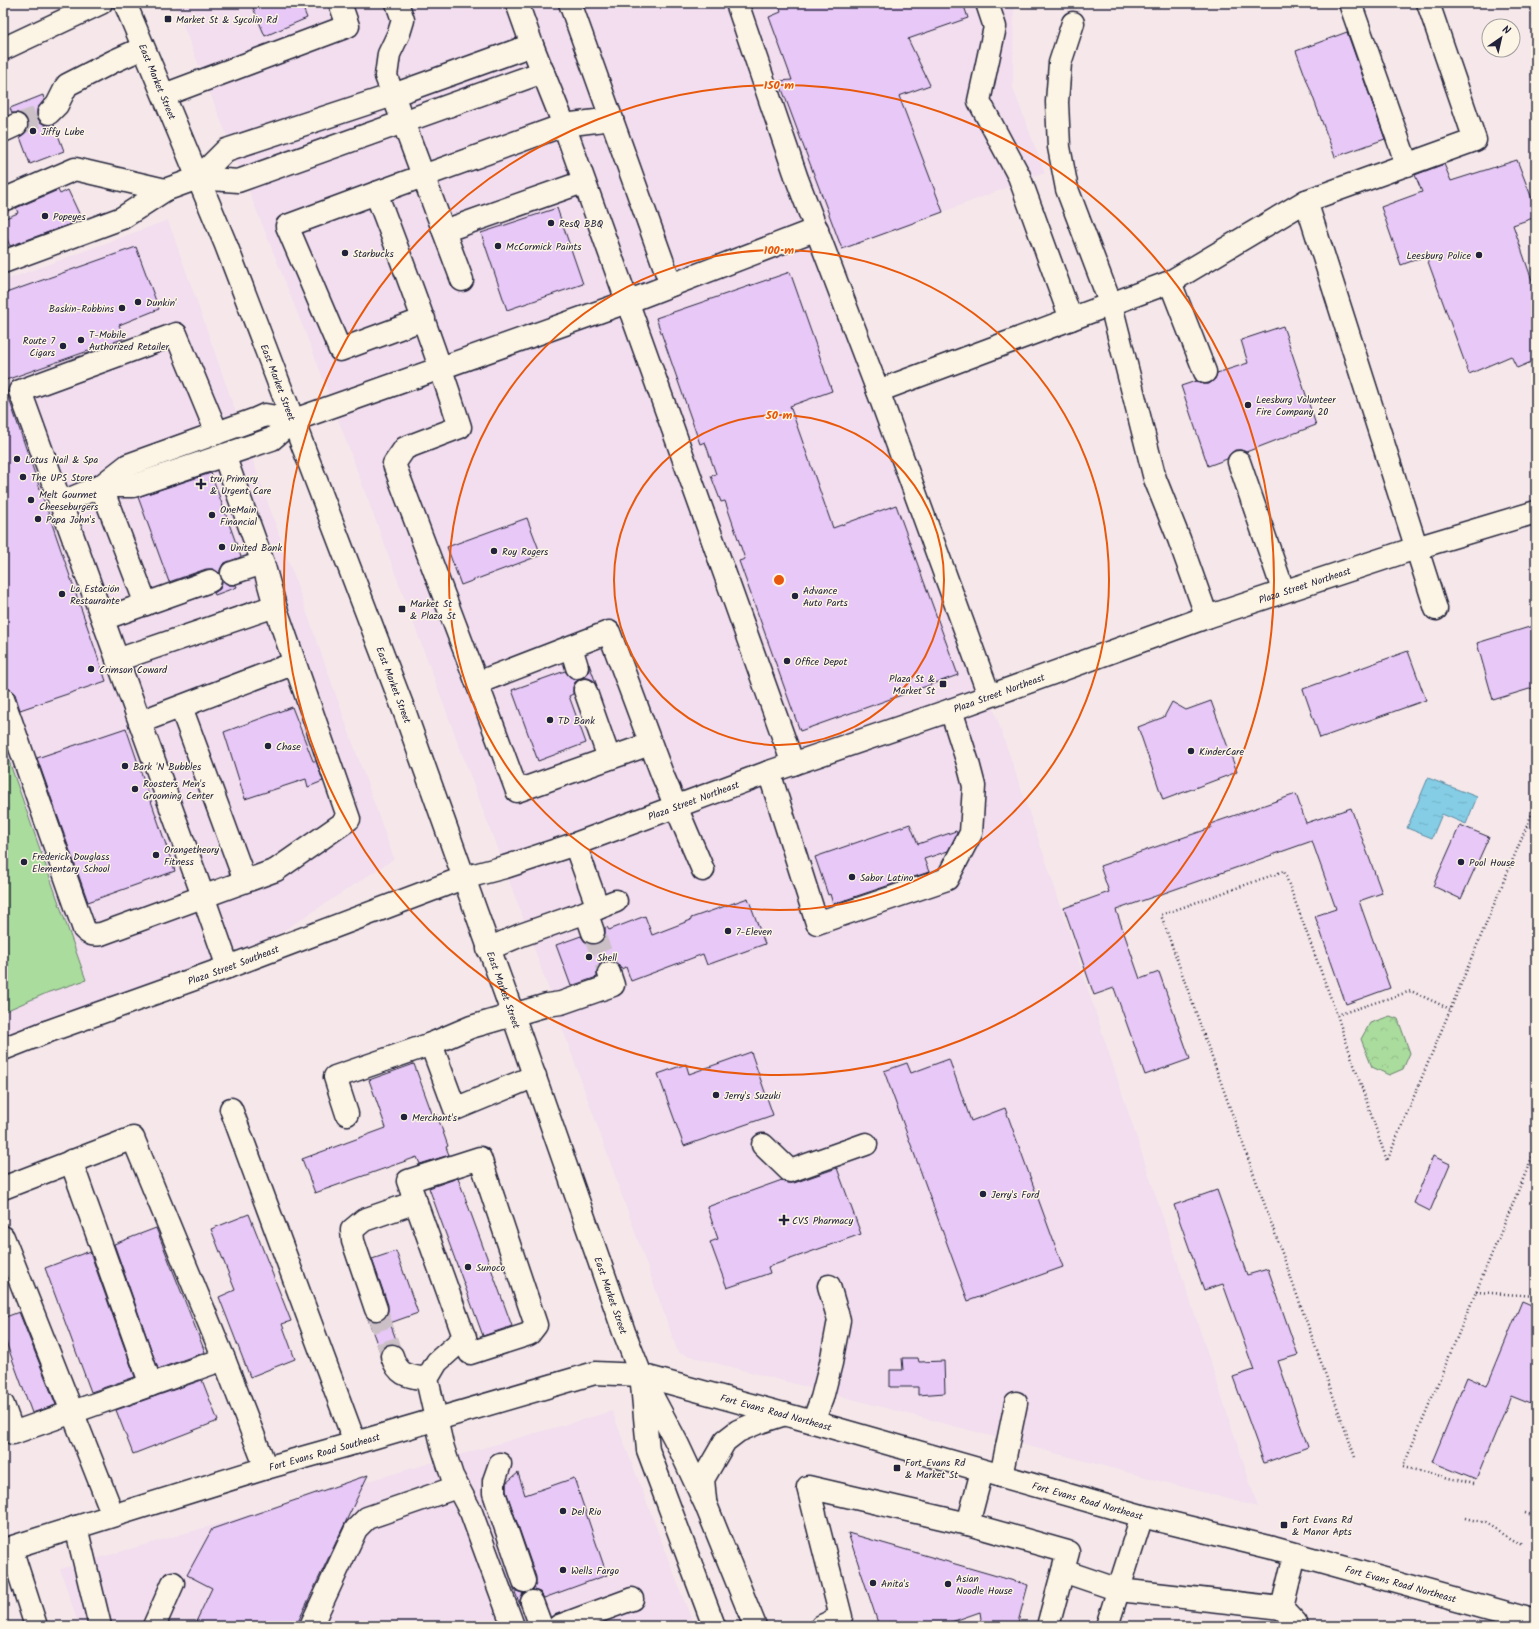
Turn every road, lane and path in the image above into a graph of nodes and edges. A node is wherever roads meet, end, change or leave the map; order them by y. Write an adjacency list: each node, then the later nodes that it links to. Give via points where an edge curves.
1 (101, 3): 13 (main road)
2 (125, 3): 14 (main road, East Market Street)
3 (340, 3): 16 (main road, via 348,26)
4 (397, 3): 17 (main road, via 403,20 389,54 386,76)
5 (517, 3): 12 (main road)
6 (570, 3): 19 (main road)
7 (737, 3): 30 (main road)
8 (987, 3): 39 (main road, via 995,27 979,101 1019,176)
9 (1350, 3): 22 (main road)
10 (1428, 3): 22 (main road, via 1475,140)
11 (1072, 23): 37 (main road, via 1060,63 1057,102 1059,147 1068,189)
12 (532, 45): 15 (main road); 17 (main road)
13 (3, 48)
14 (143, 48): 16 (main road, East Market Street); 18 (main road, via 66,85 57,105)
15 (543, 72): 20 (main road); 21 (main road)
16 (164, 95): 24 (main road, East Market Street)
17 (393, 95): 20 (main road); 24 (main road, via 226,150)
18 (50, 113)
19 (612, 119): 21 (main road); 35 (main road)
20 (403, 121): 23 (main road); 24 (main road, via 238,180)
21 (564, 125): 23 (main road); 25 (main road)
22 (1407, 164): 29 (main road)
23 (423, 176): 27 (main road); 31 (main road)
24 (198, 178): 26 (main road); 44 (main road, East Market Street)
25 (583, 182): 31 (main road); 36 (main road)
26 (165, 190): 28 (main road, via 74,169); 32 (main road, via 122,218)
27 (376, 193): 38 (main road); 38 (main road, via 287,226 340,350)
28 (3, 200)
29 (1306, 201): 34 (main road); 51 (main road)
30 (817, 229): 35 (main road); 42 (main road)
31 (444, 231): 33 (main road)
32 (3, 262)
33 (462, 280)
34 (1170, 282): 37 (main road); 41 (main road)
35 (671, 285): 36 (main road)
36 (627, 302): 40 (main road); 72 (main road)
37 (1111, 305): 39 (main road); 59 (main road, via 1156,479)
38 (424, 319): 40 (main road)
39 (1071, 319): 42 (main road)
40 (441, 368): 44 (main road); 63 (main road, via 460,428 405,448 394,464)
41 (1205, 372)
42 (878, 391): 65 (main road)
43 (11, 394): 45 (main road, via 176,334); 49 (main road)
44 (294, 420): 45 (main road, via 266,415); 46 (main road, via 272,439); 78 (main road, East Market Street, via 405,713)
45 (217, 433): 48 (main road, via 128,465)
46 (224, 455): 48 (main road, via 134,486); 52 (main road)
47 (1239, 462): 55 (main road)
48 (101, 486): 49 (main road); 56 (main road)
49 (60, 503): 60 (main road)
50 (1536, 512): 51 (main road, Plaza Street Northeast)
51 (1416, 548): 55 (main road, Plaza Street Northeast); 58 (main road)
52 (263, 563): 53 (main road); 57 (main road)
53 (232, 573)
54 (210, 581): 56 (main road)
55 (1283, 590): 59 (main road, Plaza Street Northeast)
56 (146, 604): 60 (main road)
57 (275, 606): 61 (main road); 62 (main road)
58 (1436, 609)
59 (1207, 616): 65 (main road, Plaza Street Northeast)
60 (103, 619): 61 (main road)
61 (117, 660): 69 (main road)
62 (295, 663): 67 (main road); 79 (main road, via 349,819 276,870)
63 (477, 683): 70 (main road, via 574,657 609,632); 71 (main road, via 517,791)
64 (585, 690): 71 (main road)
65 (989, 695): 68 (main road, Plaza Street Northeast)
66 (3, 699): 80 (main road, via 84,929 88,933 101,934)
67 (181, 707): 69 (main road); 79 (main road)
68 (951, 710): 72 (main road, Plaza Street Northeast); 73 (main road, via 974,786 971,833 947,878 817,923)
69 (140, 722): 80 (main road)
70 (650, 744): 71 (main road); 75 (main road)
71 (610, 758)
72 (793, 764): 73 (main road, Plaza Street Northeast)
73 (769, 772): 75 (main road, Plaza Street Northeast)
74 (1536, 804): 86 (path)
75 (675, 808): 76 (main road, Plaza Street Northeast); 77 (main road)
76 (575, 844): 78 (main road, Plaza Street Northeast); 81 (main road)
77 (703, 870)
78 (463, 878): 83 (main road, East Market Street); 84 (main road, Plaza Street Southeast)
79 (245, 881): 80 (main road)
80 (204, 896): 84 (main road)
81 (600, 907): 82 (main road); 83 (main road)
82 (593, 932)
83 (488, 949): 87 (main road, East Market Street)
84 (228, 967): 90 (main road, Plaza Street Southeast)
85 (609, 973): 87 (main road, via 613,985 561,1003)
86 (1450, 1009): 88 (path, via 1411,990); 88 (path, via 1387,1162)
87 (513, 1015): 89 (main road, via 471,1027); 91 (main road, East Market Street)
88 (1336, 1015): 118 (path, via 1284,871 1161,915)
89 (431, 1044): 91 (main road, via 455,1109); 93 (main road, via 335,1077)
90 (3, 1049)
91 (534, 1076): 108 (main road, East Market Street)
92 (230, 1109): 117 (main road)
93 (347, 1114)
94 (866, 1144): 95 (main road, via 790,1171)
95 (763, 1145)
96 (1536, 1148): 102 (path)
97 (71, 1161): 98 (main road); 107 (main road, via 133,1138); 110 (main road)
98 (3, 1188)
99 (416, 1202): 104 (main road, via 364,1220 352,1230 353,1241); 105 (main road); 105 (main road, via 408,1181 480,1158 536,1325 529,1334 470,1353)
100 (3, 1237): 113 (main road)
101 (829, 1286): 116 (main road, via 839,1320 831,1363)
102 (1476, 1292): 103 (path); 122 (path, via 1403,1467)
103 (1536, 1296)
104 (376, 1309)
105 (465, 1337): 109 (main road, via 437,1362)
106 (392, 1356): 109 (main road, via 396,1367 406,1376)
107 (224, 1359): 110 (main road); 120 (main road)
108 (641, 1375): 114 (main road, Fort Evans Road Northeast); 115 (main road, Fort Evans Road Southeast, via 594,1373); 124 (main road, East Market Street); 150 (main road, East Market Street, via 648,1450)
109 (427, 1378): 115 (main road)
110 (151, 1385): 113 (main road)
111 (1016, 1403): 121 (main road)
112 (3, 1405): 113 (main road, via 14,1433)
113 (72, 1413): 126 (main road)
114 (785, 1414): 116 (main road, Fort Evans Road Northeast); 124 (main road, via 738,1431 725,1441 704,1478)
115 (435, 1419): 117 (main road, Fort Evans Road Southeast); 123 (main road)
116 (813, 1422): 121 (main road, Fort Evans Road Northeast)
117 (355, 1443): 120 (main road, Fort Evans Road Southeast)
118 (1355, 1457)
119 (500, 1464): 136 (main road, via 494,1481 494,1492)
120 (266, 1468): 126 (main road, Fort Evans Road Southeast)
121 (992, 1474): 127 (main road, Fort Evans Road Northeast); 130 (main road)
122 (1474, 1484)
123 (457, 1487): 146 (main road, via 367,1518 356,1529); 147 (main road, via 472,1512)
124 (706, 1505): 151 (main road, East Market Street)
125 (1525, 1512): 128 (path)
126 (113, 1515): 131 (main road, Fort Evans Road Southeast)
127 (1142, 1516): 134 (main road, Fort Evans Road Northeast); 138 (main road)
128 (1536, 1516)
129 (1465, 1518): 132 (path, via 1485,1523)
130 (968, 1524): 135 (main road, via 1068,1552); 152 (main road, via 808,1487 841,1617)
131 (76, 1527): 133 (main road, Fort Evans Road Southeast); 144 (main road)
132 (1521, 1544)
133 (7, 1549): 143 (main road, Fort Evans Road Southeast)
134 (1295, 1554): 141 (main road); 142 (main road, Fort Evans Road Northeast)
135 (1063, 1571): 138 (main road); 153 (main road)
136 (524, 1581)
137 (174, 1583): 145 (main road)
138 (1119, 1590): 141 (main road); 154 (main road)
139 (632, 1599): 149 (main road)
140 (532, 1602): 148 (main road)
141 (1282, 1608): 155 (main road)
142 (1536, 1621)
143 (36, 1626)
144 (100, 1626)
145 (154, 1626)
146 (311, 1626)
147 (513, 1626)
148 (541, 1626)
149 (559, 1626)
150 (714, 1626)
151 (755, 1626)
152 (822, 1626)
153 (1048, 1626)
154 (1107, 1626)
155 (1296, 1626)

